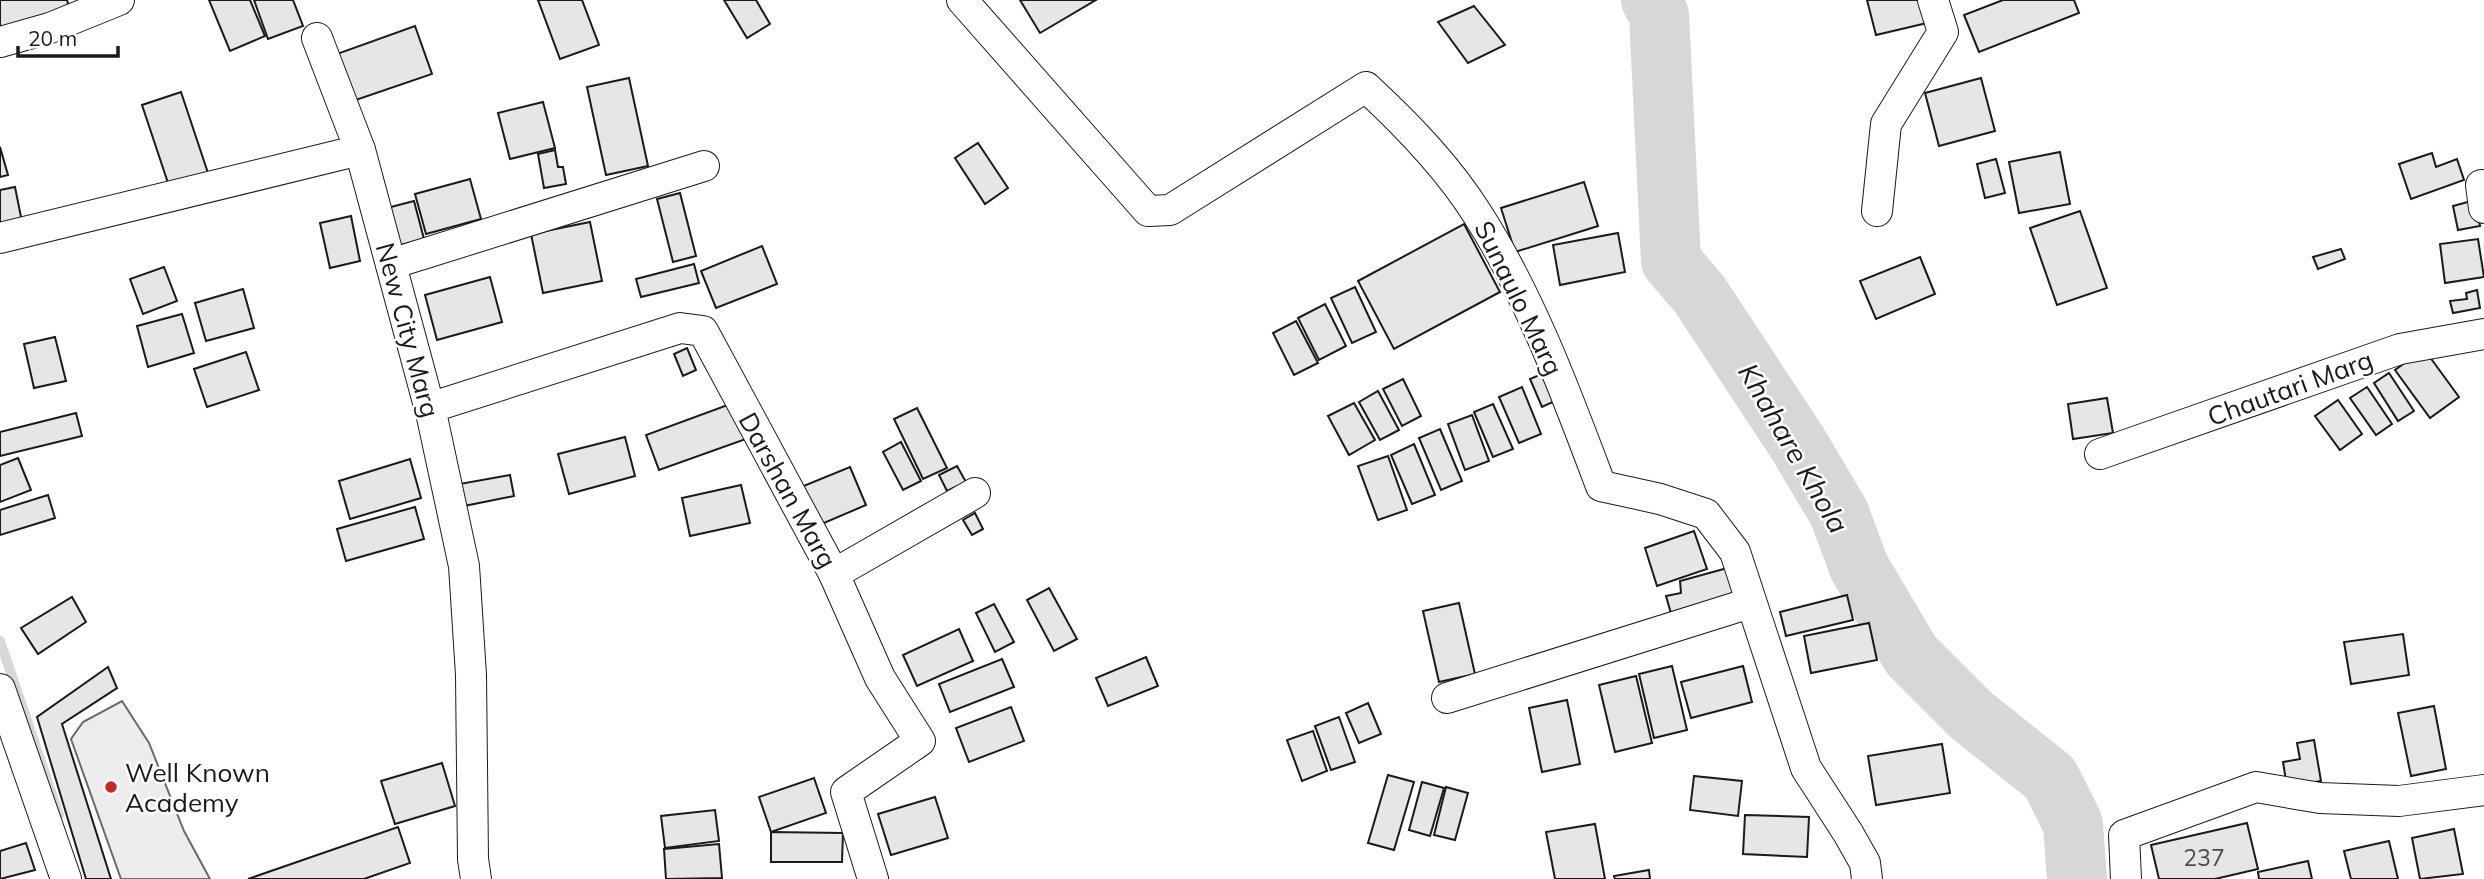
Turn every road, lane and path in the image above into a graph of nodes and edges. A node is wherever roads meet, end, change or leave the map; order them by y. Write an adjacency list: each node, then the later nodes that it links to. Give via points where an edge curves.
1 (119, 0): 5 (street)
2 (962, 0): 16 (street, Sunaulo Marg, via 1148,211 1170,210 1366,87 1411,128 1483,222 1564,387 1601,486 1706,514 1735,552)
3 (1933, 0): 8 (street, via 1943,32 1886,124)
4 (317, 37): 6 (street, New City Marg)
5 (0, 42)
6 (360, 150): 9 (street); 10 (street, New City Marg)
7 (704, 166): 10 (street)
8 (1877, 211)
9 (0, 238)
10 (391, 264): 12 (street, New City Marg)
11 (2484, 334): 13 (street, Chautari Marg, via 2400,349)
12 (429, 408): 15 (street, Darshan Marg, via 680,328 703,331); 21 (street, New City Marg, via 464,566)
13 (2100, 454)
14 (975, 493): 15 (street)
15 (834, 574): 22 (street, Darshan Marg, via 880,678 920,741 846,792)
16 (1750, 603): 18 (street); 23 (street, Sunaulo Marg, via 1806,768 1849,833 1865,863)
17 (0, 689): 20 (street)
18 (1447, 698)
19 (2484, 790): 24 (street, via 2399,801 2320,798 2256,787 2124,835)
20 (66, 879)
21 (476, 879)
22 (873, 879)
23 (1867, 879)
24 (2126, 879)

